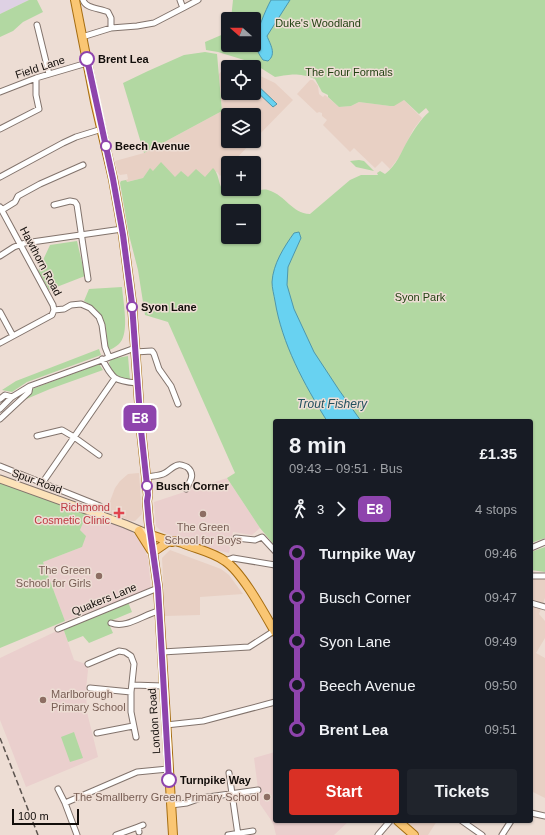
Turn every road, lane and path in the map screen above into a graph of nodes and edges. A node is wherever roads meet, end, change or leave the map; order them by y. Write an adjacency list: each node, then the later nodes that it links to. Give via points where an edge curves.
1 (75, 0): 8 (main road, London Road)
2 (83, 0): 7 (street, via 89,7 108,12)
3 (180, 0): 5 (street)
4 (198, 0): 5 (street)
5 (183, 8): 7 (street, via 154,23)
6 (37, 25): 10 (street)
7 (111, 28): 8 (street)
8 (82, 37): 9 (main road, London Road)
9 (87, 63): 10 (street, Field Lane); 14 (main road, London Road)
10 (49, 74): 11 (street, Field Lane)
11 (36, 78): 12 (street, Field Lane); 13 (street, via 39,109)
12 (0, 92)
13 (0, 129)
14 (102, 129): 16 (street, via 63,143); 19 (main road, London Road)
15 (83, 165): 18 (street, via 40,184 18,196 15,202)
16 (0, 177)
17 (54, 205): 20 (street, via 75,202)
18 (1, 208): 21 (street, Hawthorn Road)
19 (122, 229): 20 (street); 28 (main road, London Road)
20 (82, 234): 21 (street); 23 (street)
21 (20, 245): 22 (street); 24 (street, Hawthorn Road)
22 (0, 256)
23 (88, 279)
24 (54, 310): 26 (street, Hawthorn Road, via 52,315); 29 (street, via 81,304 90,308 99,317)
25 (0, 312): 26 (street)
26 (13, 336): 27 (street, Hawthorn Road)
27 (0, 343)
28 (135, 350): 29 (street); 32 (main road, London Road); 36 (street, via 152,351 159,370)
29 (109, 357): 30 (street)
30 (102, 359): 31 (street); 33 (street)
31 (115, 378): 32 (street, via 122,382); 40 (street)
32 (137, 383): 43 (main road, London Road)
33 (30, 386): 34 (street); 38 (street, via 29,392)
34 (12, 398): 35 (street, via 5,395); 37 (street)
35 (0, 399)
36 (178, 404)
37 (0, 409)
38 (0, 420)
39 (37, 436): 40 (street, via 62,430)
40 (74, 437): 41 (street); 45 (street)
41 (99, 455)
42 (0, 466): 45 (street)
43 (147, 477): 46 (street, via 162,475 179,464 190,470 192,476); 49 (main road, London Road, via 147,501)
44 (0, 479): 47 (main road, Spur Road)
45 (43, 482): 47 (street, via 100,506)
46 (186, 489)
47 (101, 515): 48 (main road, Spur Road)
48 (137, 529): 49 (main road, Spur Road); 55 (main road)
49 (152, 534): 51 (main road); 55 (main road, London Road)
50 (236, 538): 54 (street, via 255,540 262,537)
51 (172, 541): 55 (main road); 56 (main road)
52 (545, 542): 53 (street)
53 (533, 547)
54 (273, 549)
55 (154, 553): 60 (main road, London Road)
56 (226, 561): 57 (street, via 233,558); 66 (main road, via 242,579)
57 (273, 565)
58 (533, 576): 59 (street)
59 (545, 576)
60 (158, 588): 63 (main road, London Road); 65 (street, Quakers Lane)
61 (533, 604): 62 (street)
62 (545, 607)
63 (159, 611): 64 (street, via 131,622 117,625); 68 (main road, London Road)
64 (111, 623)
65 (58, 629)
66 (273, 629)
67 (273, 633): 68 (street, via 249,647)
68 (162, 652): 71 (main road, London Road)
69 (88, 664): 70 (street, via 119,651 125,652 131,656 134,664)
70 (132, 684): 71 (street); 73 (street)
71 (163, 686): 76 (main road, London Road)
72 (90, 688): 73 (street)
73 (131, 692): 75 (street)
74 (273, 703): 76 (street, via 203,721)
75 (133, 726): 77 (street); 78 (street)
76 (166, 726): 79 (main road, London Road)
77 (97, 733)
78 (136, 738)
79 (168, 769): 84 (street, via 137,772); 85 (main road, London Road)
80 (229, 773): 83 (street)
81 (58, 789): 84 (street)
82 (258, 790): 83 (street)
83 (232, 793): 85 (street); 95 (street)
84 (65, 803): 96 (street)
85 (171, 805): 98 (main road, London Road)
86 (533, 813): 87 (street)
87 (545, 816)
88 (388, 823): 100 (street)
89 (400, 823): 101 (main road)
90 (465, 823): 93 (street)
91 (510, 823): 104 (street)
92 (143, 825): 97 (street, via 138,830)
93 (474, 830): 102 (street); 103 (street)
94 (253, 831): 95 (street)
95 (238, 834): 99 (street)
96 (77, 835)
97 (116, 835)
98 (173, 835)
99 (228, 835)
100 (378, 835)
101 (414, 835)
102 (470, 835)
103 (482, 835)
104 (502, 835)

